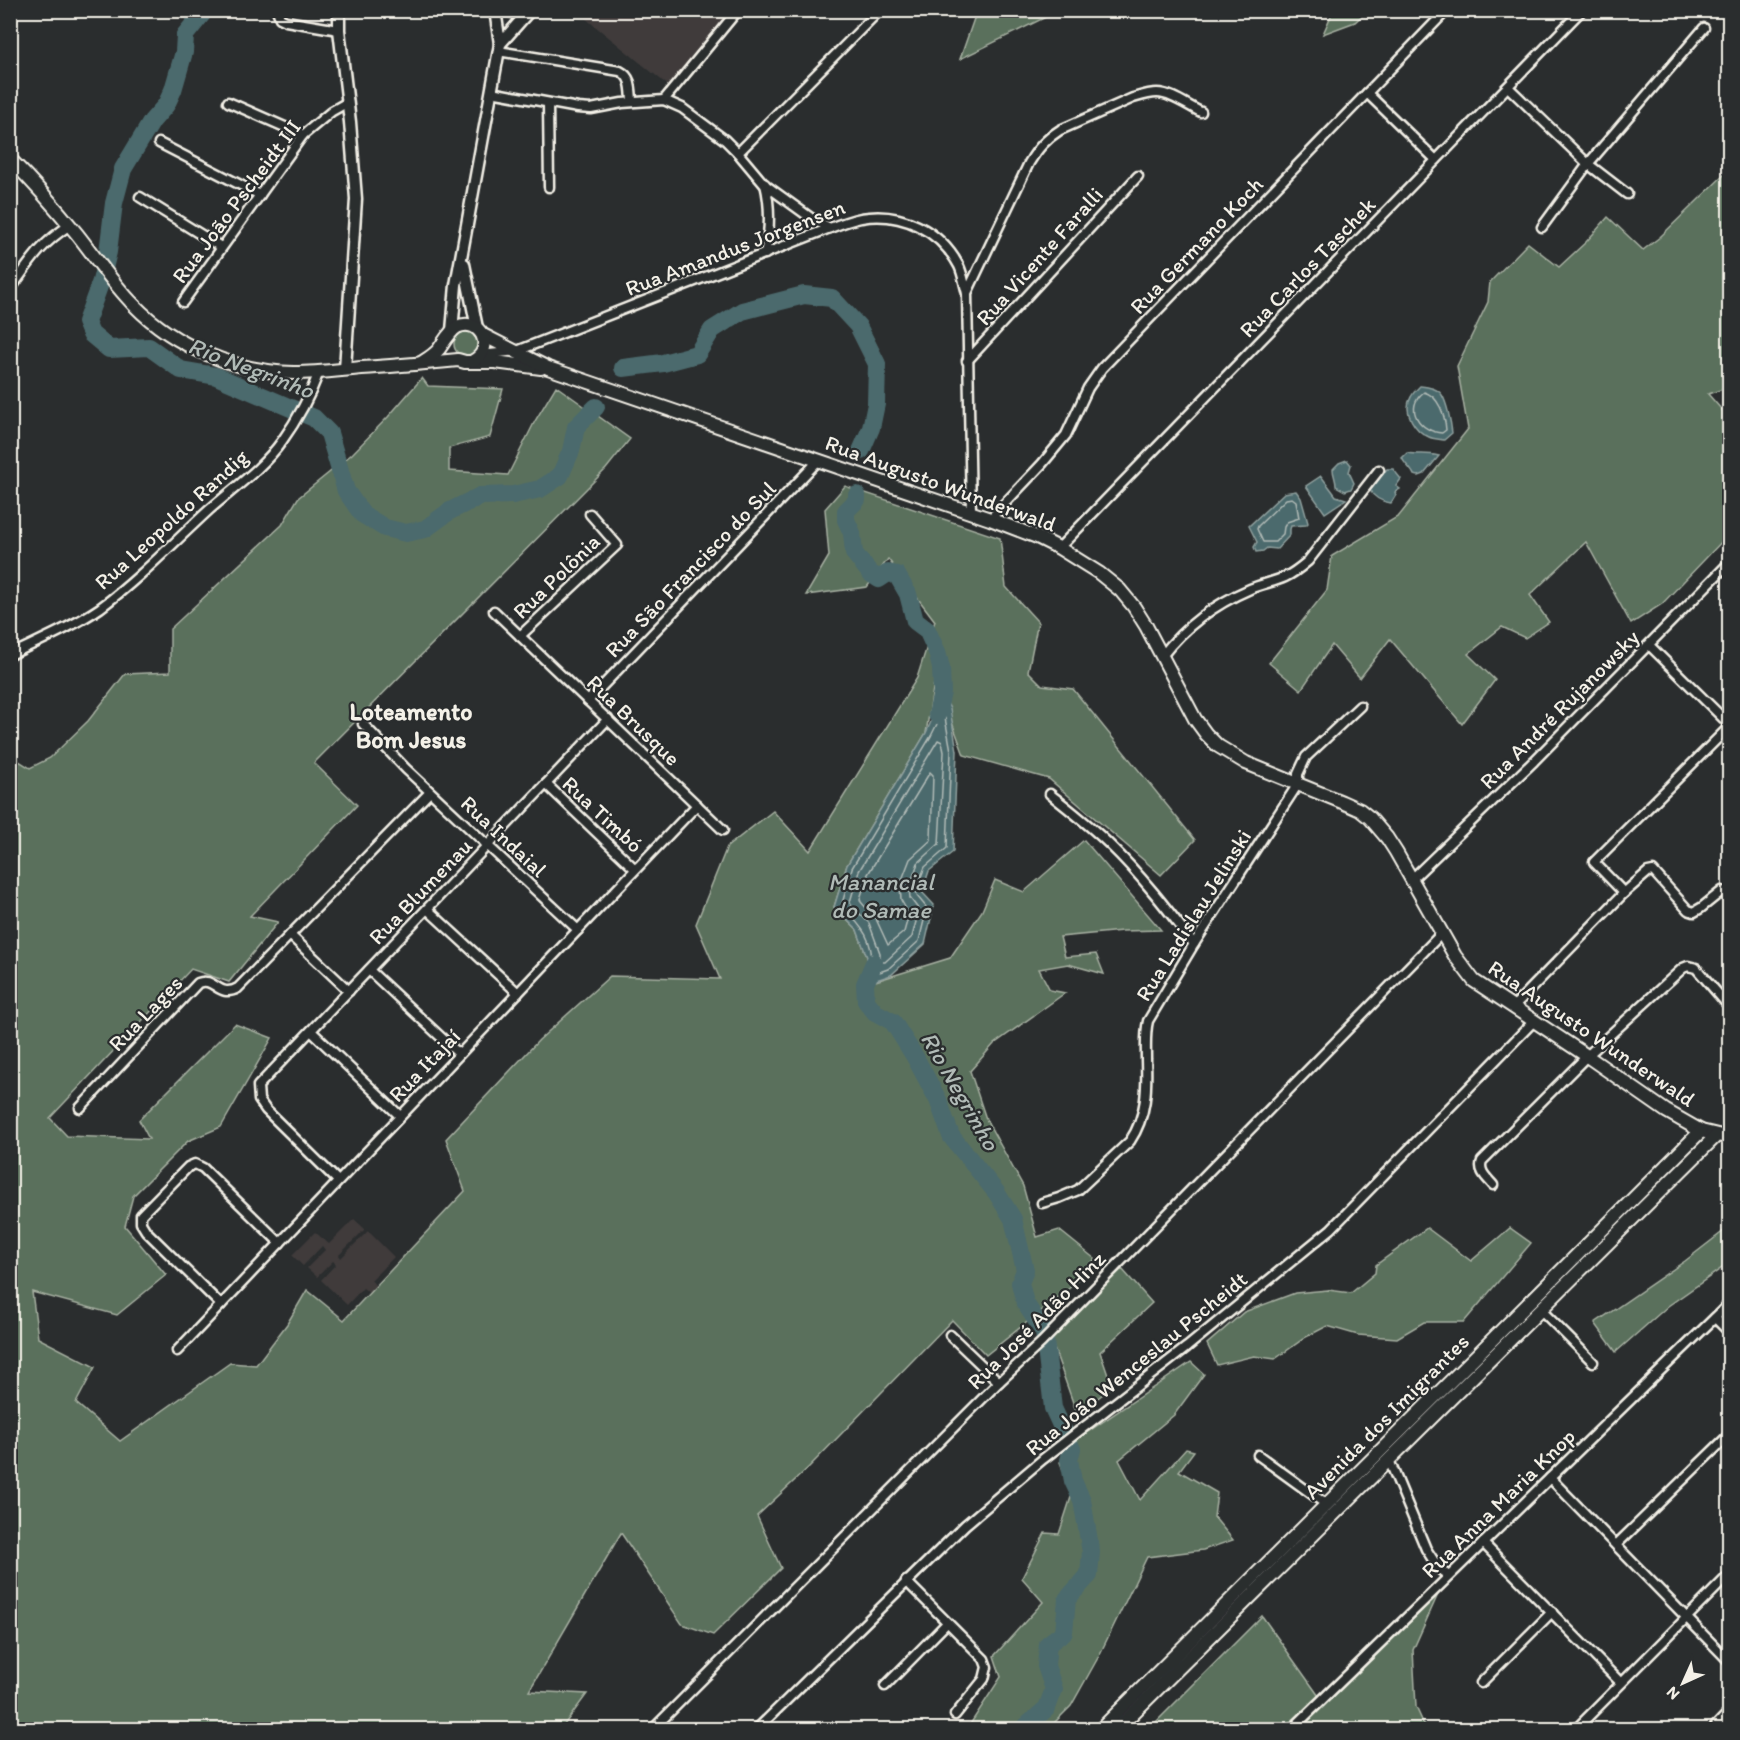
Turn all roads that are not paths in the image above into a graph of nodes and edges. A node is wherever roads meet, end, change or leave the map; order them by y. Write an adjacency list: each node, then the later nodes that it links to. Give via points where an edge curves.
1 (277, 10): 12 (street, via 286,21)
2 (339, 10): 12 (street)
3 (495, 10): 13 (street)
4 (507, 10): 5 (street)
5 (523, 10)
6 (530, 10): 13 (street)
7 (738, 10): 17 (street)
8 (880, 10): 25 (street)
9 (1447, 10): 16 (street, Rua Germano Koch)
10 (1582, 10): 14 (street, Rua Carlos Taschek)
11 (1704, 28): 28 (street)
12 (339, 30): 19 (street)
13 (499, 48): 15 (street); 20 (street, via 620,71 630,80)
14 (1508, 87): 27 (street, Rua Carlos Taschek); 28 (street)
15 (491, 92): 21 (street); 39 (street)
16 (1367, 93): 27 (street); 58 (street, Rua Germano Koch, via 1102,368 1066,435)
17 (664, 100): 20 (street); 25 (street, via 690,114)
18 (228, 102): 23 (street)
19 (348, 102): 23 (street, Rua João Pscheidt III); 52 (street, via 356,199)
20 (632, 102): 21 (street, via 591,109)
21 (549, 103): 31 (street)
22 (1202, 112): 42 (street, via 1158,93 1144,95 1050,136 1029,163)
23 (303, 135): 33 (street, Rua João Pscheidt III)
24 (159, 143): 33 (street)
25 (738, 153): 30 (street)
26 (10, 159): 35 (main road, Rua Augusto Wunderwald)
27 (1436, 160): 59 (street, Rua Carlos Taschek)
28 (1588, 164): 32 (street); 36 (street)
29 (1138, 176): 49 (street, Rua Vicente Faralli)
30 (765, 184): 37 (street); 40 (street, via 769,201)
31 (549, 188)
32 (1627, 194)
33 (260, 195): 38 (street, Rua João Pscheidt III)
34 (140, 197): 38 (street)
35 (70, 225): 41 (street, via 46,242); 53 (main road, Rua Augusto Wunderwald, via 133,304 172,337 235,364 292,373)
36 (1542, 227)
37 (830, 228): 40 (street, Rua Amandus Jorgensen); 42 (street, Rua Amandus Jorgensen, via 883,216 919,225 949,251)
38 (221, 247): 43 (street, Rua João Pscheidt III)
39 (462, 252): 44 (street); 45 (street)
40 (765, 254): 46 (street, Rua Amandus Jorgensen)
41 (10, 290)
42 (967, 293): 49 (street, Rua Amandus Jorgensen)
43 (183, 302)
44 (480, 332): 45 (main road, via 464,325); 46 (main road, Rua Augusto Wunderwald); 47 (main road, via 485,341)
45 (450, 334): 48 (main road, via 447,344); 50 (main road)
46 (517, 351): 47 (street, Rua Amandus Jorgensen); 51 (main road, Rua Augusto Wunderwald)
47 (477, 358): 48 (main road, Rua Augusto Wunderwald); 51 (main road, Rua Augusto Wunderwald)
48 (458, 360): 50 (main road, Rua Augusto Wunderwald)
49 (967, 361): 56 (street, Rua Amandus Jorgensen)
50 (420, 364): 52 (main road, Rua Augusto Wunderwald)
51 (548, 368): 54 (main road, Rua Augusto Wunderwald)
52 (345, 369): 53 (main road, Rua Augusto Wunderwald)
53 (319, 372): 64 (street, Rua Leopoldo Randig, via 282,442 134,581 72,625)
54 (818, 461): 56 (main road, Rua Augusto Wunderwald); 66 (street, Rua São Francisco do Sul)
55 (1379, 470): 65 (street, via 1308,561 1285,577 1220,604 1186,628)
56 (971, 513): 58 (main road, Rua Augusto Wunderwald)
57 (590, 514): 62 (street, Rua Polônia, via 617,545)
58 (990, 519): 59 (main road, Rua Augusto Wunderwald)
59 (1059, 548): 65 (main road, Rua Augusto Wunderwald, via 1120,590)
60 (1730, 562): 63 (street, Rua André Rujanowsky)
61 (494, 611): 62 (street, Rua Brusque)
62 (520, 636): 66 (street, Rua Brusque)
63 (1649, 645): 70 (street); 79 (street, Rua André Rujanowsky)
64 (10, 655)
65 (1162, 656): 72 (main road, Rua Augusto Wunderwald, via 1195,719 1218,746 1246,763)
66 (588, 701): 68 (street, Rua Brusque)
67 (1360, 706): 72 (street, Rua Ladislau Jelinski, via 1306,757)
68 (608, 720): 71 (street, Rua Blumenau); 75 (street, Rua Brusque)
69 (363, 724): 73 (street, Rua Indaial)
70 (1730, 725): 81 (street, via 1594,862)
71 (546, 784): 77 (street, Rua Blumenau); 78 (street, Rua Timbó)
72 (1298, 784): 79 (main road, Rua Augusto Wunderwald, via 1370,818); 86 (street, Rua Ladislau Jelinski)
73 (430, 792): 77 (street, Rua Indaial); 85 (street)
74 (1050, 794): 86 (street, via 1110,844)
75 (697, 805): 76 (street, Rua Brusque); 78 (street, Rua Itajaí)
76 (723, 830)
77 (488, 845): 82 (street, Rua Blumenau); 83 (street, Rua Indaial)
78 (636, 869): 83 (street, Rua Itajaí)
79 (1412, 879): 84 (main road, Rua Augusto Wunderwald)
80 (1722, 891): 81 (street, via 1694,912 1653,871)
81 (1624, 893): 91 (street)
82 (427, 909): 87 (street, Rua Blumenau); 89 (street)
83 (578, 930): 89 (street, Rua Itajaí)
84 (1442, 933): 91 (main road, Rua Augusto Wunderwald, via 1474,981); 116 (street, Rua José Adão Hinz)
85 (290, 935): 88 (street); 96 (street, Rua Lages, via 232,992 208,982 198,984)
86 (1194, 944): 103 (street, Rua Ladislau Jelinski, via 1148,1021 1147,1087 1137,1132 1078,1190)
87 (369, 970): 88 (street, Rua Blumenau); 94 (street)
88 (349, 991): 93 (street, Rua Blumenau)
89 (518, 993): 94 (street, Rua Itajaí)
90 (1730, 1003): 95 (street, via 1696,968 1688,966)
91 (1513, 1007): 92 (main road, Rua Augusto Wunderwald)
92 (1534, 1022): 95 (main road, Rua Augusto Wunderwald); 128 (street, Rua João Wenceslau Pscheidt, via 1331,1229 965,1525)
93 (311, 1031): 97 (street); 101 (street, Rua Blumenau, via 258,1086 259,1100)
94 (459, 1054): 97 (street, Rua Itajaí)
95 (1587, 1056): 98 (main road, Rua Augusto Wunderwald); 102 (street, via 1482,1161 1482,1171)
96 (80, 1108)
97 (400, 1116): 101 (street, Rua Itajaí)
98 (1701, 1131): 99 (main road, Rua Augusto Wunderwald); 105 (main road, Avenida dos Imigrantes)
99 (1716, 1136): 100 (main road, Rua Augusto Wunderwald); 106 (main road, Avenida dos Imigrantes)
100 (1730, 1138)
101 (339, 1181): 104 (street, Rua Itajaí)
102 (1493, 1185)
103 (1042, 1203)
104 (280, 1243): 109 (street, Rua Itajaí); 109 (street, via 195,1164 141,1215 146,1231)
105 (1587, 1245): 106 (main road, via 1593,1246); 107 (main road, Avenida dos Imigrantes)
106 (1596, 1255): 110 (main road, Avenida dos Imigrantes)
107 (1533, 1299): 110 (main road); 121 (main road, Avenida dos Imigrantes)
108 (1730, 1303): 111 (street, Rua Anna Maria Knop)
109 (221, 1305): 114 (street, Rua Itajaí)
110 (1541, 1310): 115 (street); 119 (main road, Avenida dos Imigrantes)
111 (1715, 1318): 112 (street); 120 (street, Rua Anna Maria Knop)
112 (1730, 1333)
113 (950, 1335): 116 (street)
114 (177, 1351)
115 (1593, 1362)
116 (999, 1382): 142 (street, Rua José Adão Hinz)
117 (1730, 1434): 124 (street)
118 (1258, 1455): 121 (street)
119 (1389, 1460): 125 (main road, Avenida dos Imigrantes); 127 (street, via 1426,1549 1439,1569)
120 (1550, 1478): 123 (street, Rua Anna Maria Knop); 124 (street)
121 (1327, 1504): 122 (main road, Avenida dos Imigrantes)
122 (1291, 1540): 125 (main road, via 1295,1547); 129 (main road, Avenida dos Imigrantes)
123 (1483, 1543): 127 (street, Rua Anna Maria Knop); 130 (street)
124 (1616, 1545): 132 (street)
125 (1284, 1564): 131 (main road, Avenida dos Imigrantes)
126 (1730, 1574): 132 (street)
127 (1449, 1576): 146 (street, Rua Anna Maria Knop)
128 (906, 1581): 133 (street); 143 (street, Rua João Wenceslau Pscheidt)
129 (1238, 1593): 131 (main road, via 1228,1608); 135 (main road, Avenida dos Imigrantes)
130 (1551, 1612): 136 (street); 137 (street)
131 (1235, 1613): 139 (main road, Avenida dos Imigrantes)
132 (1686, 1617): 134 (street); 137 (street)
133 (947, 1623): 138 (street); 141 (street, via 984,1659 987,1667 984,1679)
134 (1730, 1662)
135 (1154, 1676): 139 (main road, via 1163,1679); 144 (main road, Avenida dos Imigrantes)
136 (1481, 1683)
137 (1621, 1683): 147 (street)
138 (885, 1686)
139 (1148, 1698): 145 (main road, Avenida dos Imigrantes)
140 (1730, 1711): 148 (street)
141 (955, 1715)
142 (652, 1730)
143 (756, 1730)
144 (1100, 1730)
145 (1116, 1730)
146 (1292, 1730)
147 (1575, 1730)
148 (1712, 1730)

